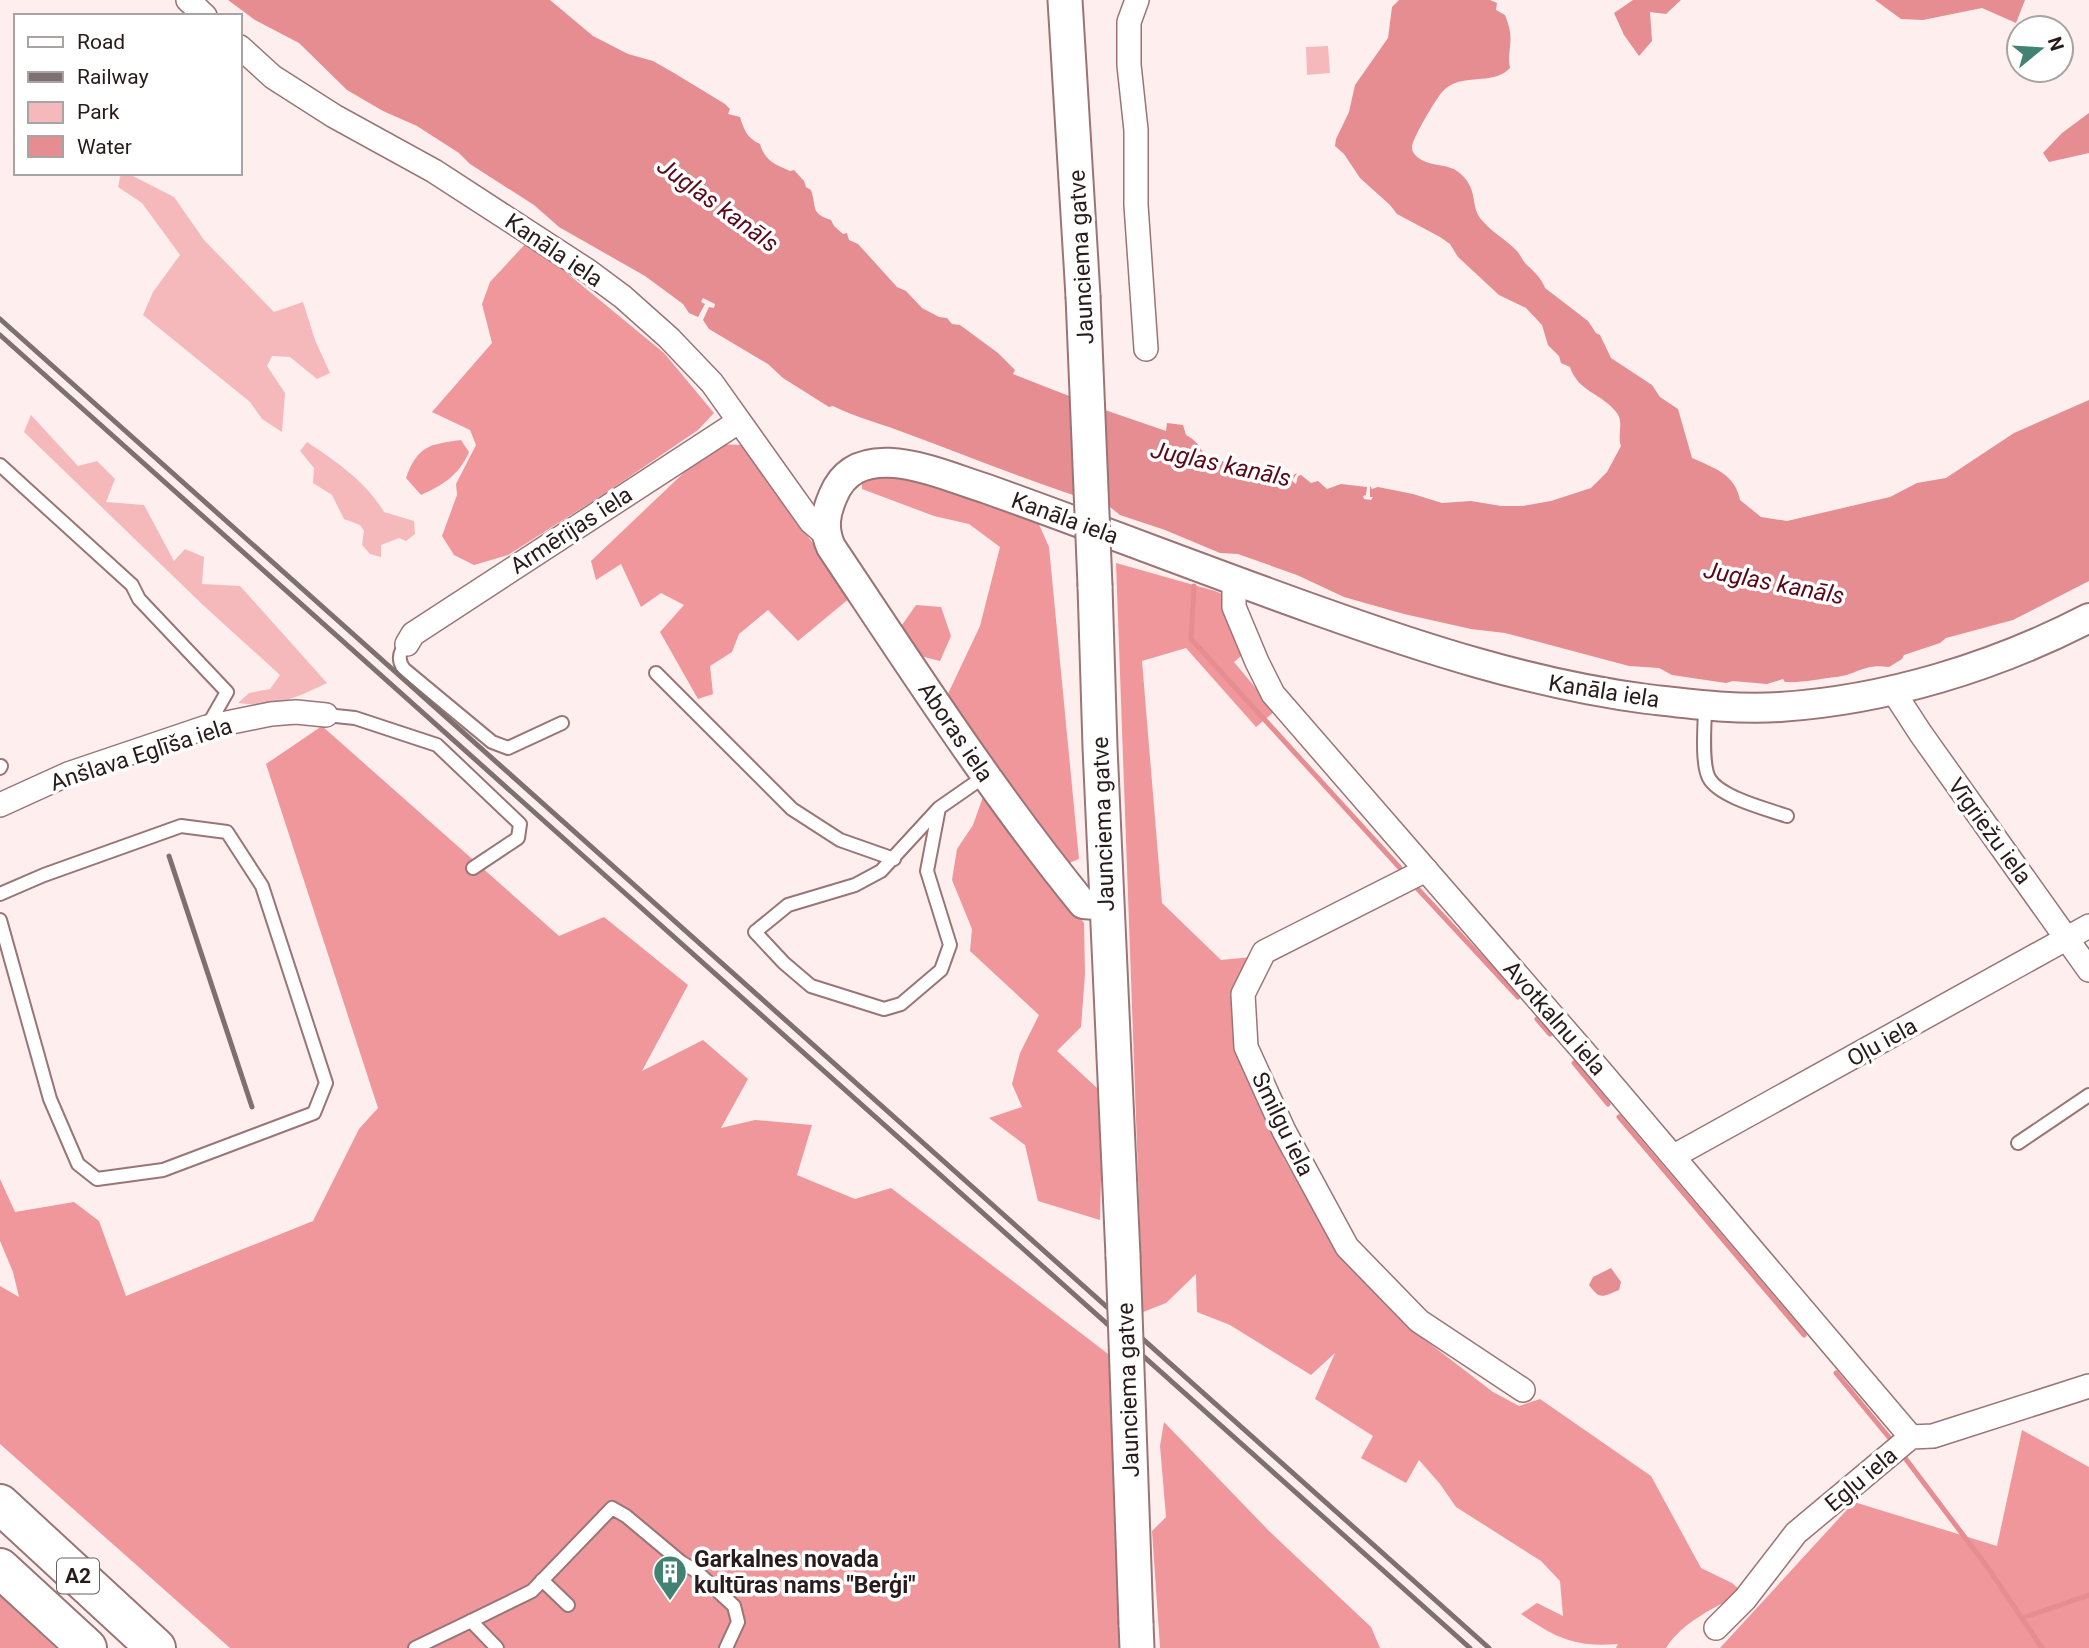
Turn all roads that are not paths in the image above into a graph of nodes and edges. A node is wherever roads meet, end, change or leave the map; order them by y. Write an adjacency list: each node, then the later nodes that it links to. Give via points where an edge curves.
1 (188, 0): 4 (street)
2 (1065, 0): 27 (main road, Jaunciema gatve, bridge, via 1083,296)
3 (1137, 0): 6 (street, via 1129,22 1129,65)
4 (203, 14)
5 (242, 49): 7 (street, Kanāla iela, via 273,77 434,171 623,297 712,383)
6 (1146, 349)
7 (738, 422): 9 (street, Kanāla iela, via 811,522); 12 (street, Armērijas iela, via 464,600 414,634)
8 (0, 465): 18 (lane, via 132,584 139,599 227,692)
9 (825, 534): 10 (street, Kanāla iela, via 825,513 842,478 855,468 890,461 987,489); 19 (street, Aboras iela)
10 (1234, 581): 15 (street, Kanāla iela, via 1383,635 1530,678); 25 (street, Avotkalnu iela, via 1234,607 1272,694)
11 (2089, 618): 14 (street, Kanāla iela, via 1999,658)
12 (407, 644): 17 (lane, via 400,652 404,669 492,742 508,748)
13 (656, 673): 23 (lane, via 792,809 840,840)
14 (1893, 691): 15 (street, Kanāla iela, via 1777,707); 30 (street, Vīgriežu iela)
15 (1705, 706): 22 (lane, via 1709,778 1729,795)
16 (326, 715): 18 (street, Anšlava Eglīša iela, via 271,714); 24 (lane, via 355,718 437,745 520,824 518,838)
17 (562, 723)
18 (207, 727): 20 (street, Anšlava Eglīša iela, via 68,774)
19 (985, 776): 21 (lane); 27 (street, Aboras iela, via 1083,904)
20 (0, 805)
21 (939, 808): 23 (lane); 23 (lane, via 928,871 950,945 941,970 901,1004 884,1009 811,986 755,932 788,905 855,885)
22 (1787, 816)
23 (894, 859)
24 (473, 867)
25 (1426, 870): 34 (street, Avotkalnu iela); 36 (street, Smilgu iela, via 1264,952 1242,995 1246,1047 1347,1247 1419,1321)
26 (0, 894): 28 (lane, via 181,826 227,832 262,886 326,1083 314,1113 163,1170 97,1179 78,1164 50,1099)
27 (1107, 906): 44 (main road, Jaunciema gatve, bridge)
28 (0, 920)
29 (2089, 926): 30 (street, Oļu iela)
30 (2068, 939): 31 (street, Vīgriežu iela); 34 (street, Oļu iela)
31 (2089, 970)
32 (2089, 1094): 33 (lane)
33 (2018, 1143)
34 (1674, 1156): 37 (street, Avotkalnu iela)
35 (2089, 1386): 37 (street, Egļu iela, via 1933,1436)
36 (1523, 1390)
37 (1911, 1437): 43 (street, Egļu iela, via 1796,1532 1745,1599)
38 (0, 1504): 46 (highway, A2)
39 (0, 1568): 45 (highway, A2)
40 (542, 1580): 41 (lane); 42 (lane, via 532,1591); 49 (lane, via 612,1508 734,1606 738,1622)
41 (568, 1605)
42 (471, 1620): 47 (lane); 48 (lane)
43 (1716, 1628)
44 (1136, 1636)
45 (87, 1648)
46 (156, 1648)
47 (415, 1648)
48 (497, 1648)
49 (726, 1648)

